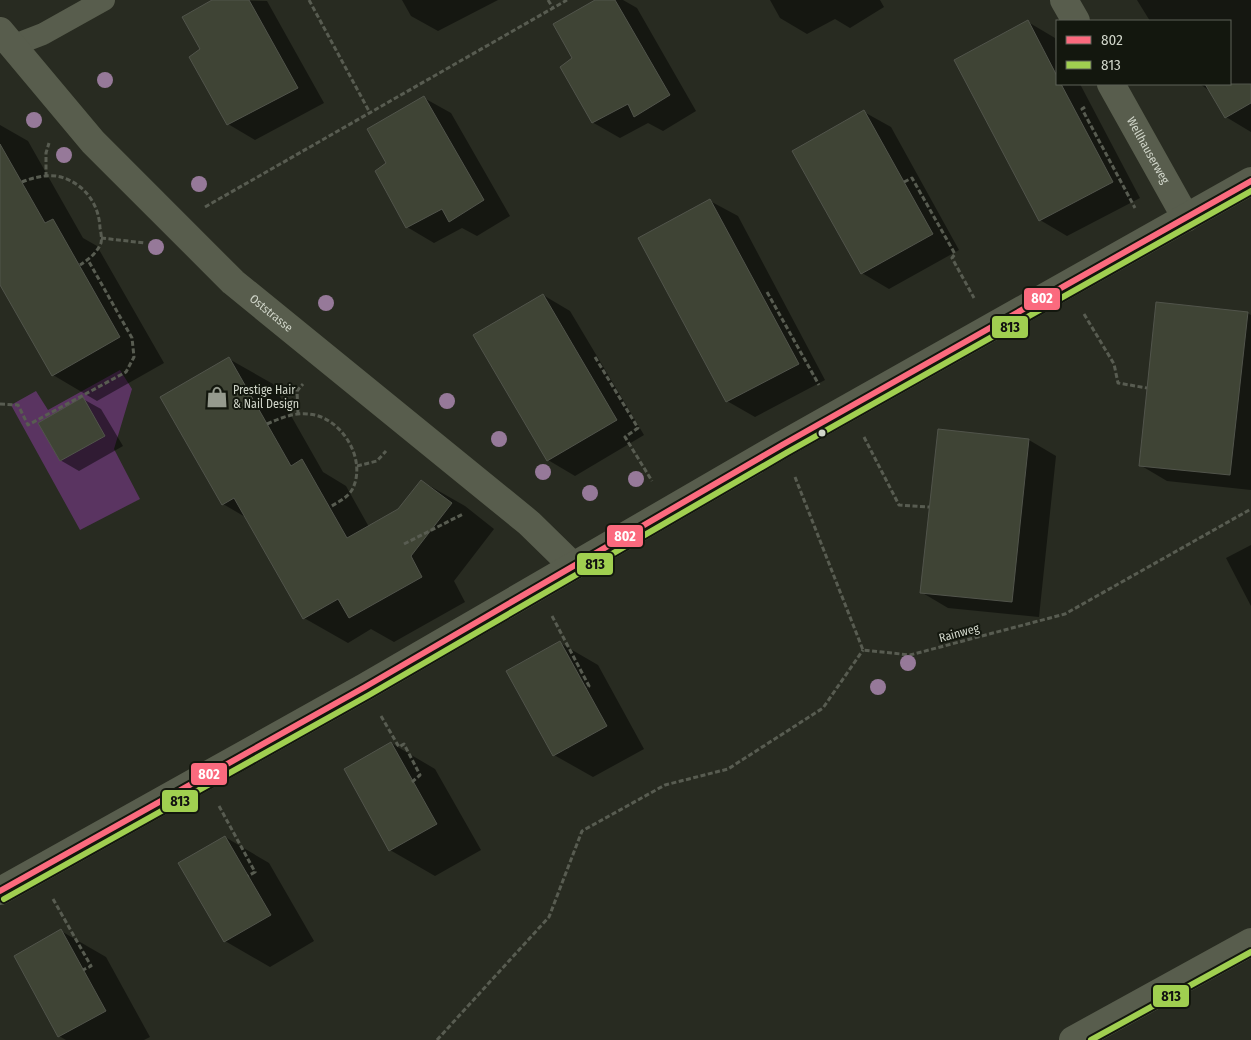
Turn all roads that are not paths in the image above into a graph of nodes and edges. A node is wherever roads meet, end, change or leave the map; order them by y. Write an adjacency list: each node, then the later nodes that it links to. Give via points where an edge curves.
1 (104, 0): 4 (lane, via 43,34)
2 (1064, 0): 3 (street)
3 (1075, 20)
4 (6, 38): 8 (street, Oststrasse, via 92,142 233,282 529,523)
5 (1112, 85): 7 (street, Wellhauserweg)
6 (1251, 181): 7 (street)
7 (1186, 218): 8 (street)
8 (573, 566): 9 (street, via 365,687)
9 (0, 891)
10 (1251, 942): 11 (street)
11 (1073, 1040)

